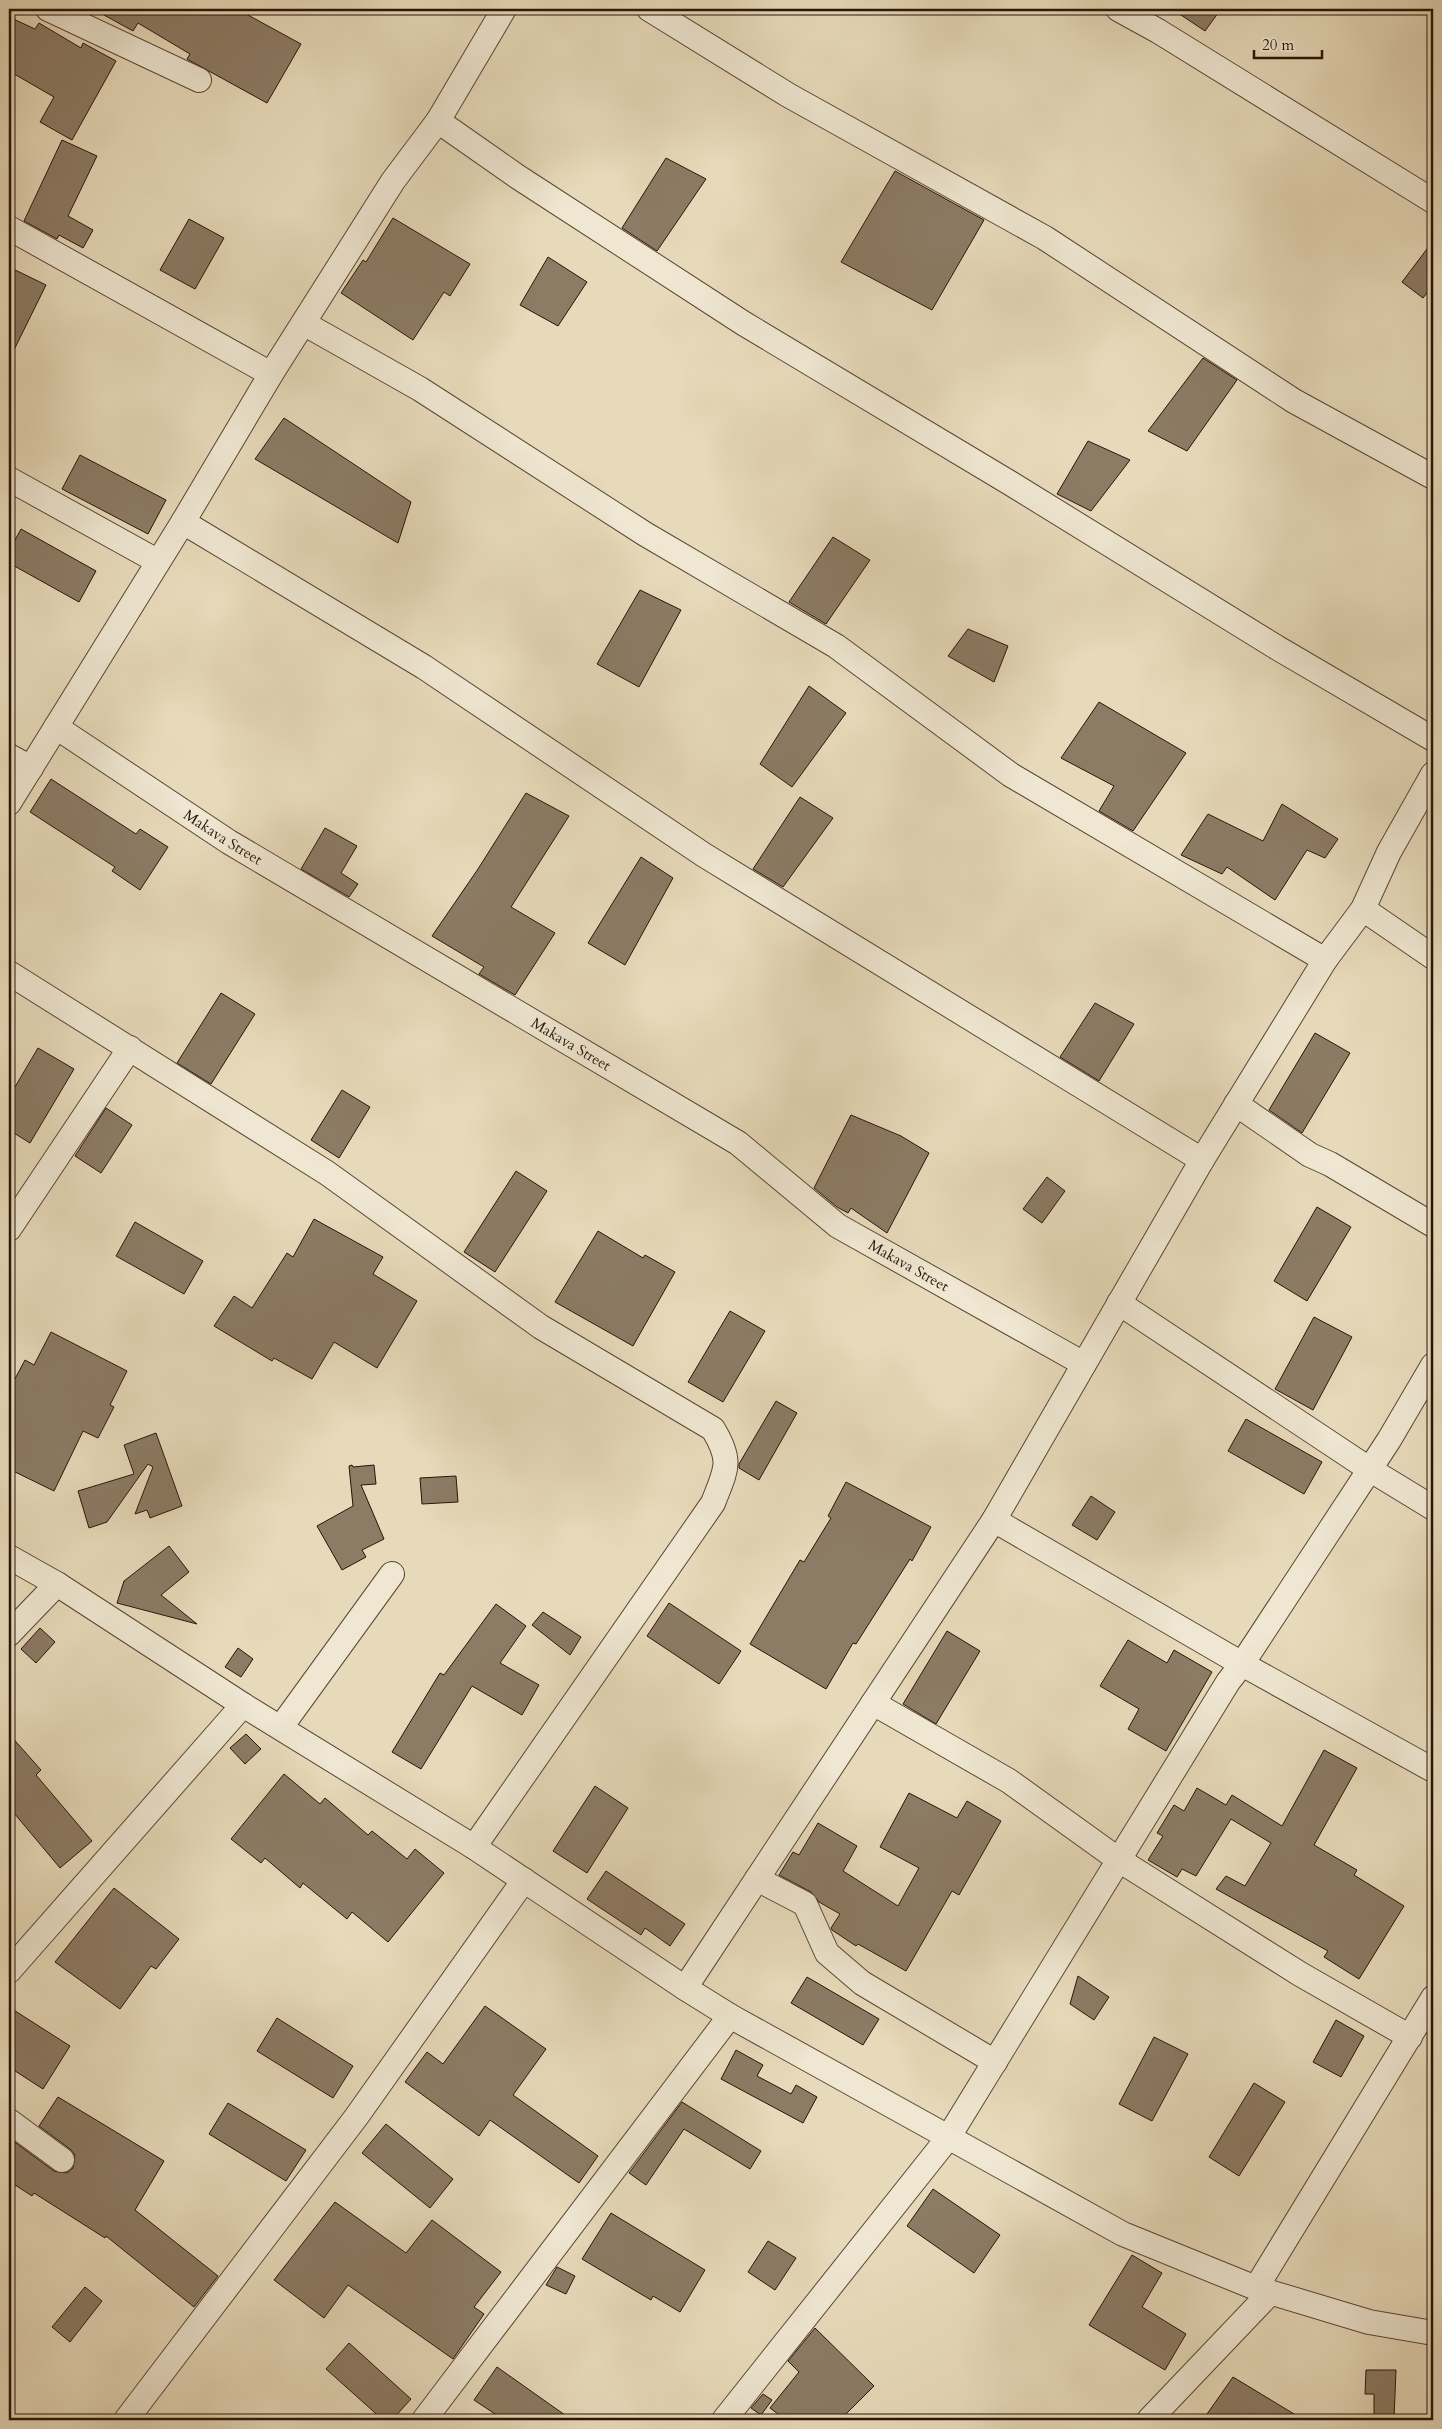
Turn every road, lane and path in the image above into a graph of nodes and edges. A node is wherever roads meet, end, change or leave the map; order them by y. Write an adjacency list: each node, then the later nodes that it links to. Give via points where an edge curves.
1 (48, 9): 5 (street)
2 (504, 9): 6 (street)
3 (649, 9): 11 (street, via 788,95 1044,238 1294,401)
4 (1118, 9): 7 (street, via 1158,30)
5 (199, 80)
6 (438, 122): 9 (street, via 393,181); 16 (street, via 743,323)
7 (1433, 201)
8 (9, 228): 10 (street)
9 (305, 324): 10 (street); 23 (street, via 420,389 645,534 836,646 1011,775)
10 (271, 374): 13 (street)
11 (1433, 478)
12 (9, 479): 14 (street)
13 (183, 522): 14 (street); 27 (street, via 424,667 704,856)
14 (157, 561): 15 (street)
15 (56, 727): 18 (street); 31 (street, Makava Street, via 229,842 738,1143 838,1226)
16 (1433, 739)
17 (9, 756): 18 (street)
18 (30, 768): 20 (street)
19 (1433, 774): 21 (street, via 1389,852)
20 (9, 804)
21 (1363, 909): 22 (street); 23 (street)
22 (1433, 957)
23 (1325, 960): 26 (street)
24 (9, 973): 25 (street)
25 (130, 1048): 29 (street); 45 (street, via 328,1174 541,1327 713,1429 721,1442 726,1469 713,1503)
26 (1236, 1104): 27 (street); 28 (street, via 1310,1155)
27 (1202, 1160): 30 (street)
28 (1433, 1225)
29 (9, 1229)
30 (1119, 1303): 31 (street); 33 (street)
31 (1084, 1364): 35 (street)
32 (1433, 1365): 33 (street)
33 (1369, 1469): 34 (street); 40 (street)
34 (1433, 1508)
35 (994, 1520): 40 (street); 41 (street)
36 (9, 1557): 38 (street)
37 (392, 1574): 43 (street)
38 (57, 1584): 39 (street); 42 (street)
39 (9, 1634)
40 (1242, 1664): 44 (street); 46 (street)
41 (873, 1704): 46 (street, via 1009,1781); 47 (street)
42 (243, 1705): 43 (street); 49 (street)
43 (281, 1727): 45 (street)
44 (1433, 1770)
45 (474, 1847): 48 (street)
46 (1119, 1860): 53 (street, via 1300,1974); 54 (street)
47 (757, 1879): 50 (street); 54 (street, via 805,1904 827,1953 862,1983)
48 (524, 1880): 50 (street); 60 (street, via 357,2116)
49 (9, 1971)
50 (685, 1988): 52 (street)
51 (1433, 1998): 53 (street)
52 (730, 2016): 56 (street); 61 (street)
53 (1410, 2037): 58 (street)
54 (995, 2062): 56 (street)
55 (9, 2122): 57 (street)
56 (948, 2138): 58 (street, via 1123,2234); 62 (street)
57 (62, 2160)
58 (1263, 2290): 59 (street, via 1369,2322); 63 (street)
59 (1433, 2333)
60 (126, 2420)
61 (424, 2420)
62 (724, 2420)
63 (1149, 2420)

